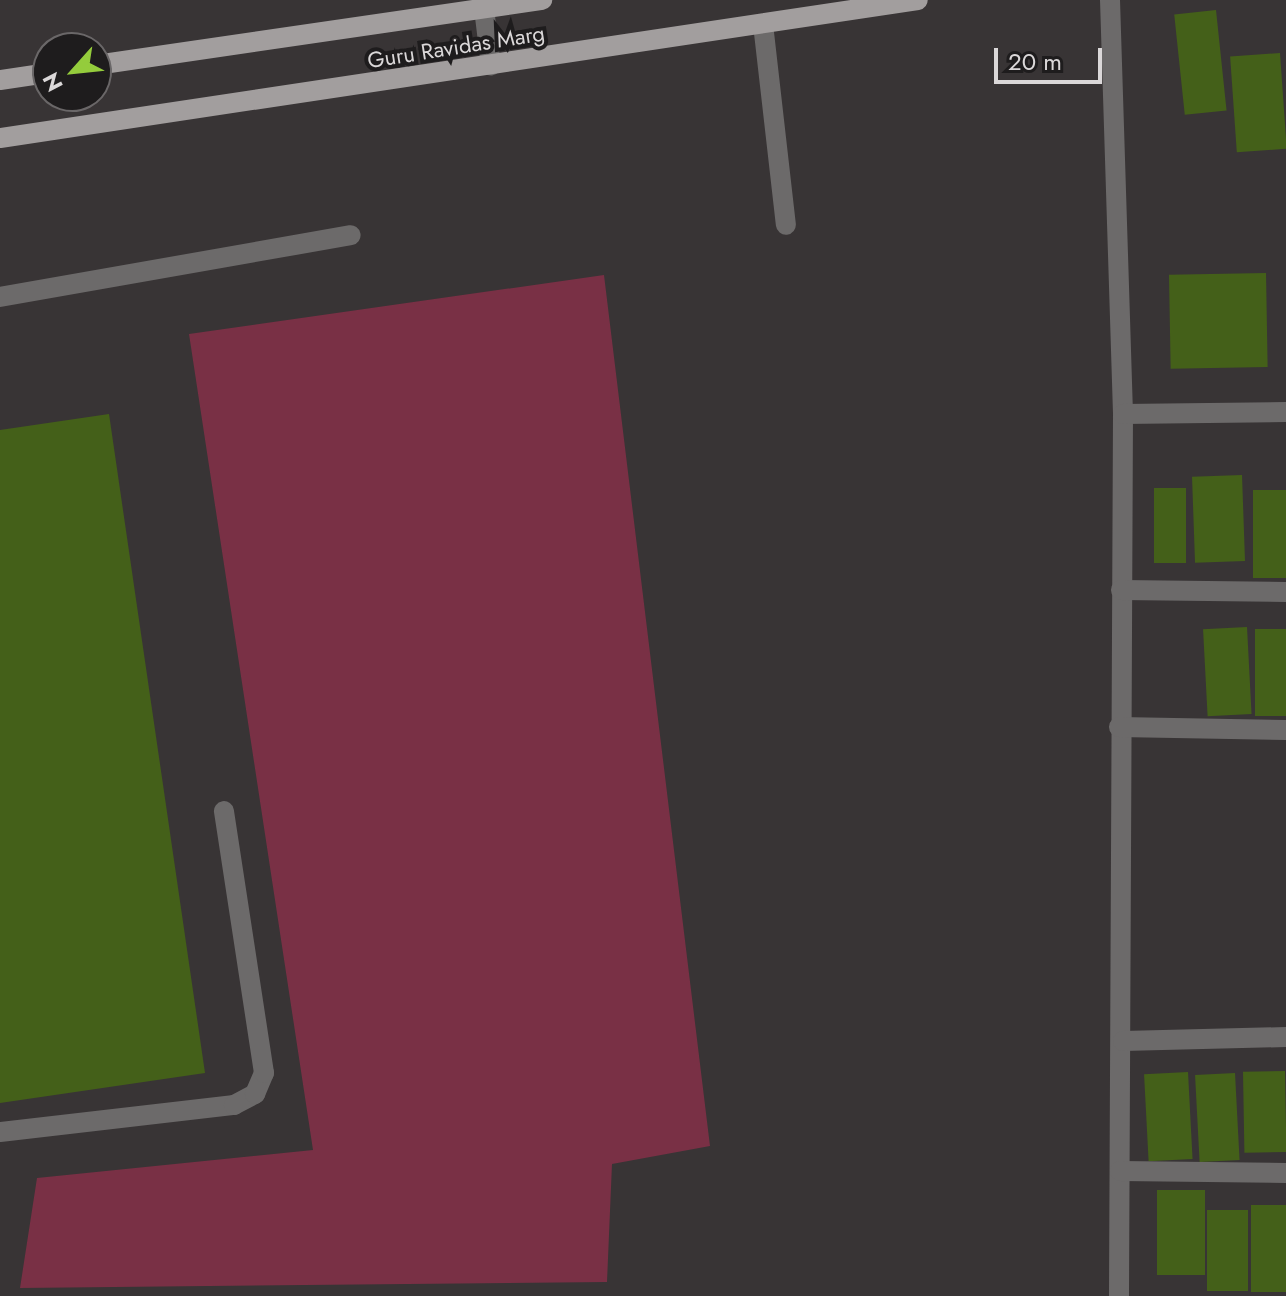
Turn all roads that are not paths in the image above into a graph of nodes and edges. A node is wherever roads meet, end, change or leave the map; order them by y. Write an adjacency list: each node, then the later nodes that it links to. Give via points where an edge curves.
1 (542, 0): 4 (main road, Guru Ravidas Marg)
2 (918, 0): 5 (main road, Guru Ravidas Marg)
3 (1110, 0): 15 (street)
4 (484, 4): 6 (main road, Guru Ravidas Marg); 7 (street)
5 (763, 24): 7 (main road, Guru Ravidas Marg); 11 (street)
6 (112, 62)
7 (491, 66): 10 (main road, Guru Ravidas Marg)
8 (32, 75): 9 (main road)
9 (0, 80)
10 (0, 138)
11 (786, 225)
12 (351, 235): 13 (street)
13 (0, 297)
14 (1286, 412): 15 (street)
15 (1123, 414): 16 (street)
16 (1121, 590): 17 (street); 18 (street)
17 (1286, 592)
18 (1119, 727): 19 (street); 22 (street)
19 (1286, 730)
20 (224, 811): 23 (street, via 264,1073 255,1094 234,1105)
21 (1286, 1037): 22 (street)
22 (1123, 1041): 24 (street)
23 (0, 1132)
24 (1120, 1171): 25 (street); 26 (street)
25 (1286, 1173)
26 (1119, 1296)

